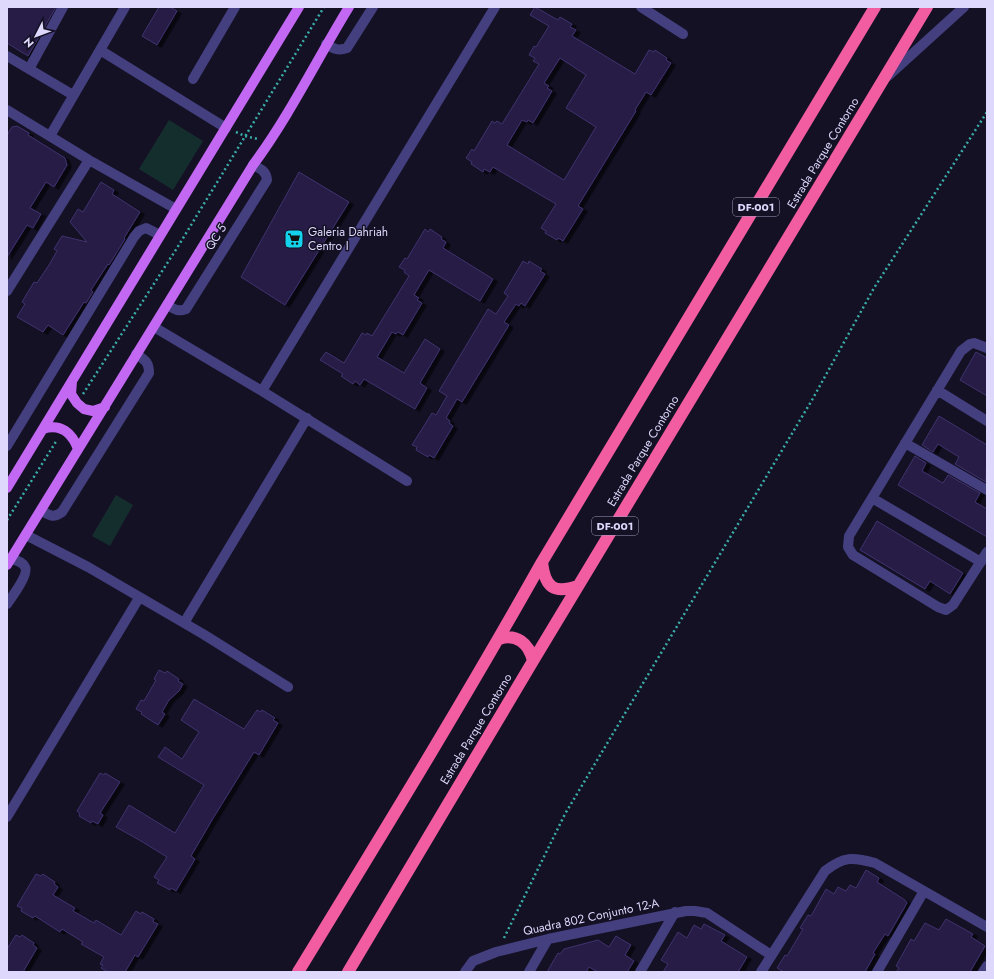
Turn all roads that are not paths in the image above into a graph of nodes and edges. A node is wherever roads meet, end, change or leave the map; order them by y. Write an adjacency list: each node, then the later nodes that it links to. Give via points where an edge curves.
1 (63, 7): 16 (street)
2 (125, 7): 14 (street)
3 (235, 7): 17 (street)
4 (299, 7): 21 (main road)
5 (349, 7): 13 (main road)
6 (373, 7): 13 (street, via 347,48 335,50)
7 (495, 7): 34 (street)
8 (641, 7): 12 (street)
9 (875, 7): 50 (highway, DF-001)
10 (927, 7): 18 (highway, Estrada Parque Contorno / DF-001)
11 (964, 7): 18 (street)
12 (683, 34)
13 (326, 44): 24 (main road, via 270,141)
14 (100, 50): 19 (street); 21 (street)
15 (7, 56): 16 (street)
16 (29, 69): 19 (street)
17 (193, 79)
18 (883, 80): 52 (highway, Estrada Parque Contorno / DF-001)
19 (73, 95): 22 (street)
20 (8, 114): 22 (street)
21 (226, 128): 25 (main road)
22 (50, 136): 23 (street)
23 (89, 160): 25 (street); 27 (street)
24 (253, 165): 28 (main road); 28 (street, QC 5, via 267,174 267,180 186,309 181,311)
25 (176, 209): 26 (main road)
26 (160, 235): 32 (main road); 40 (street, via 146,228 134,237)
27 (7, 291)
28 (167, 305): 29 (main road)
29 (154, 327): 31 (main road); 34 (street)
30 (987, 348): 33 (street, via 974,343 966,346)
31 (136, 354): 35 (main road); 46 (street, via 146,361 149,373 62,512 50,516)
32 (72, 381): 35 (main road, via 71,394 77,404 93,411); 38 (main road)
33 (937, 390): 37 (street); 39 (street)
34 (262, 391): 36 (street)
35 (105, 407): 41 (main road)
36 (307, 418): 42 (street); 55 (street)
37 (987, 421)
38 (43, 429): 41 (main road, via 52,426 63,430 74,439); 43 (main road)
39 (905, 444): 44 (street); 45 (street)
40 (7, 446)
41 (78, 449): 46 (main road)
42 (407, 481)
43 (7, 488)
44 (987, 490)
45 (872, 498): 51 (street); 51 (street, via 849,536 848,547 853,555 938,607 946,610 954,605)
46 (42, 511): 47 (main road)
47 (26, 535): 49 (main road); 53 (street, via 88,567)
48 (987, 552): 51 (street)
49 (9, 562): 54 (street, via 21,563 26,574)
50 (542, 562): 52 (highway, via 543,572 550,585 566,590); 56 (highway, DF-001)
51 (981, 562)
52 (578, 586): 57 (highway, Estrada Parque Contorno / DF-001)
53 (139, 598): 55 (street); 59 (street)
54 (7, 604)
55 (184, 623): 58 (street)
56 (499, 639): 57 (highway, via 518,638 528,647); 67 (highway, DF-001)
57 (533, 661): 68 (highway, Estrada Parque Contorno / DF-001)
58 (288, 687)
59 (7, 817)
60 (924, 891): 62 (street); 64 (street, via 875,863 856,858 833,864 825,871); 72 (street)
61 (675, 912): 63 (street, Quadra 802 Conjunto 12-A); 64 (street, via 707,913); 70 (street, Quadra 802 Conjunto 12-A)
62 (987, 927)
63 (548, 939): 66 (street, Quadra 802 Conjunto 12-A, via 478,958); 69 (street)
64 (771, 955): 71 (street)
65 (987, 966): 73 (street)
66 (467, 968)
67 (298, 972)
68 (348, 972)
69 (529, 972)
70 (640, 972)
71 (761, 972)
72 (877, 972)
73 (983, 972)

